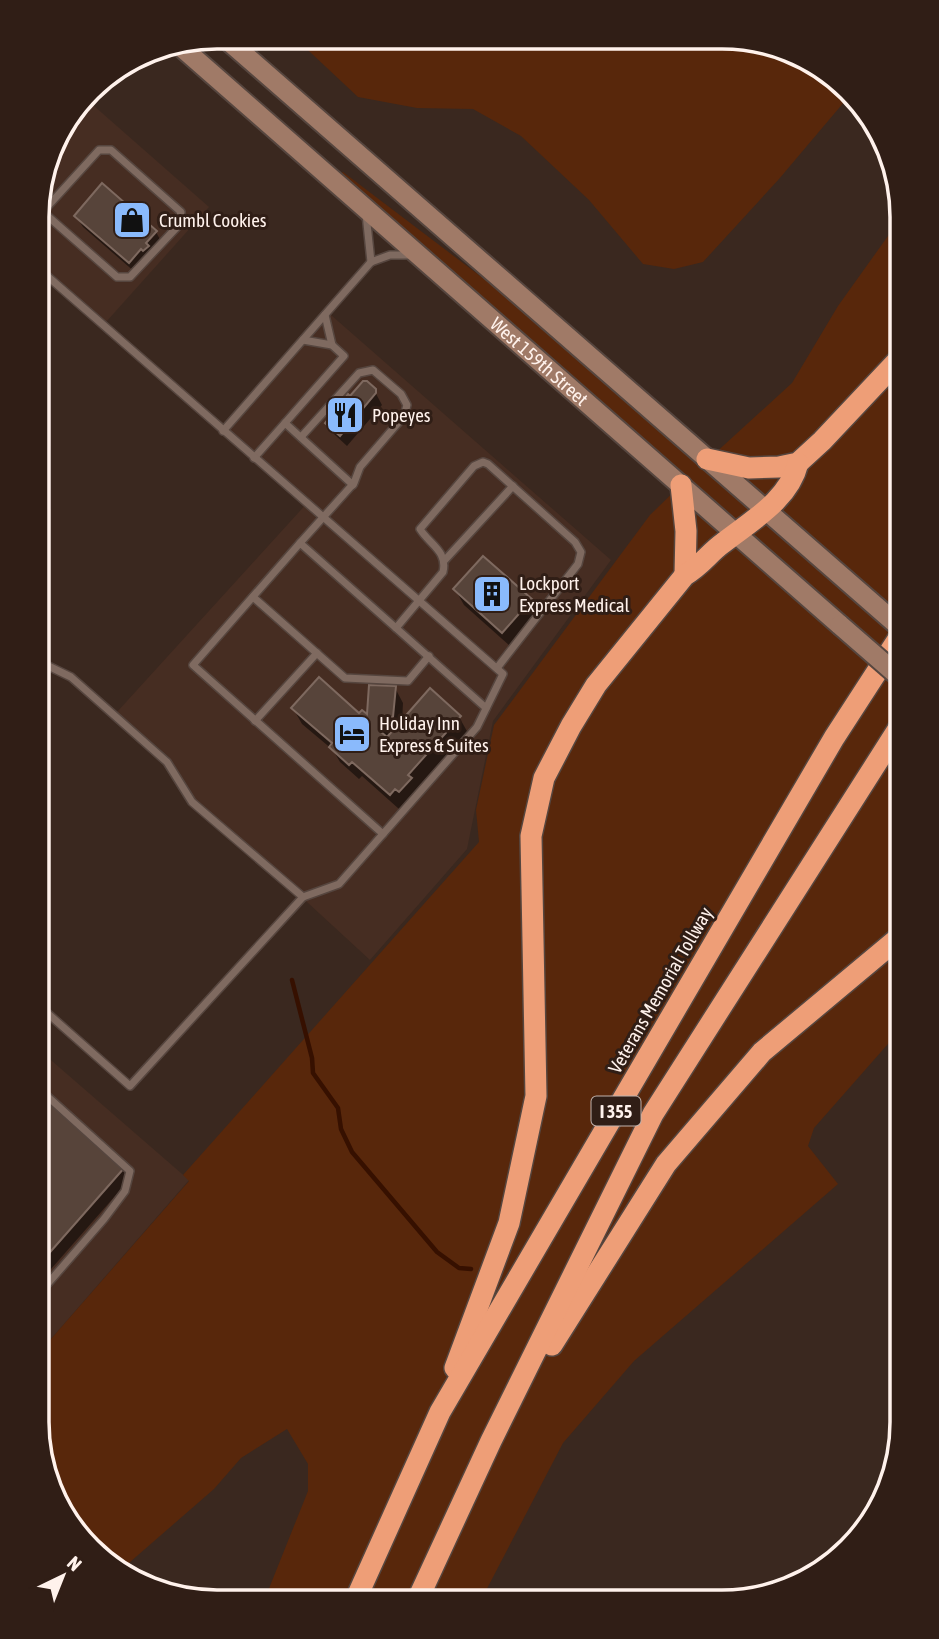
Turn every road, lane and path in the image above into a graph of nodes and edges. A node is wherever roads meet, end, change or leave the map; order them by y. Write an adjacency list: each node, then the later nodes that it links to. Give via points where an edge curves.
1 (238, 49): 17 (main road, West 159th Street)
2 (187, 52): 4 (main road, West 159th Street)
3 (50, 205): 5 (lane, via 99,150 111,150 181,212 177,227 130,277 117,277)
4 (366, 209): 6 (main road, West 159th Street); 7 (lane)
5 (49, 222)
6 (419, 256): 7 (lane, via 390,255); 20 (main road, West 159th Street)
7 (372, 262): 9 (lane)
8 (49, 278): 14 (lane)
9 (325, 315): 10 (lane); 11 (lane)
10 (303, 340): 11 (lane); 14 (lane)
11 (332, 345): 13 (lane, via 344,356)
12 (890, 369): 18 (highway)
13 (285, 423): 15 (lane); 16 (lane)
14 (223, 431): 16 (lane)
15 (301, 437): 19 (lane); 19 (lane, via 359,373 373,370 401,394 408,405 404,416 360,467)
16 (254, 458): 23 (lane)
17 (707, 459): 18 (highway, via 750,468); 22 (main road, West 159th Street)
18 (798, 463): 22 (highway, via 795,474)
19 (353, 485): 23 (lane)
20 (681, 485): 24 (main road, West 159th Street); 27 (highway)
21 (513, 486): 26 (lane); 26 (lane, via 488,464 474,466 420,529 441,551); 36 (lane, via 581,552 578,564)
22 (766, 511): 24 (highway); 30 (main road, West 159th Street)
23 (324, 518): 25 (lane); 29 (lane)
24 (736, 533): 27 (highway); 37 (main road, West 159th Street, bridge)
25 (300, 544): 28 (lane); 31 (lane)
26 (444, 561): 29 (lane, via 443,572)
27 (685, 575): 48 (highway, via 596,685 544,778 531,836 536,1096 509,1223)
28 (253, 597): 33 (lane); 39 (lane, via 193,665)
29 (419, 601): 31 (lane); 36 (lane)
30 (890, 620)
31 (396, 628): 34 (lane)
32 (890, 650): 48 (highway, Veterans Memorial Tollway / I 355, via 827,750 440,1412)
33 (317, 653): 34 (lane, via 345,678 408,681); 39 (lane)
34 (429, 656): 38 (lane)
35 (49, 666): 42 (lane, via 71,677 167,762 192,802)
36 (497, 668): 38 (lane, via 503,674)
37 (890, 669)
38 (486, 708): 41 (lane, via 477,727)
39 (255, 721): 41 (lane)
40 (890, 742): 47 (highway, I 355, via 653,1114)
41 (383, 834): 42 (lane, via 339,884)
42 (303, 897): 44 (lane, via 130,1086)
43 (890, 945): 47 (highway, via 762,1052 666,1164)
44 (49, 1015)
45 (49, 1098): 46 (lane, via 130,1171 125,1191)
46 (49, 1282)
47 (491, 1441): 50 (highway, I 355)
48 (427, 1442): 49 (highway, Veterans Memorial Tollway / I 355)
49 (360, 1590)
50 (422, 1590)

